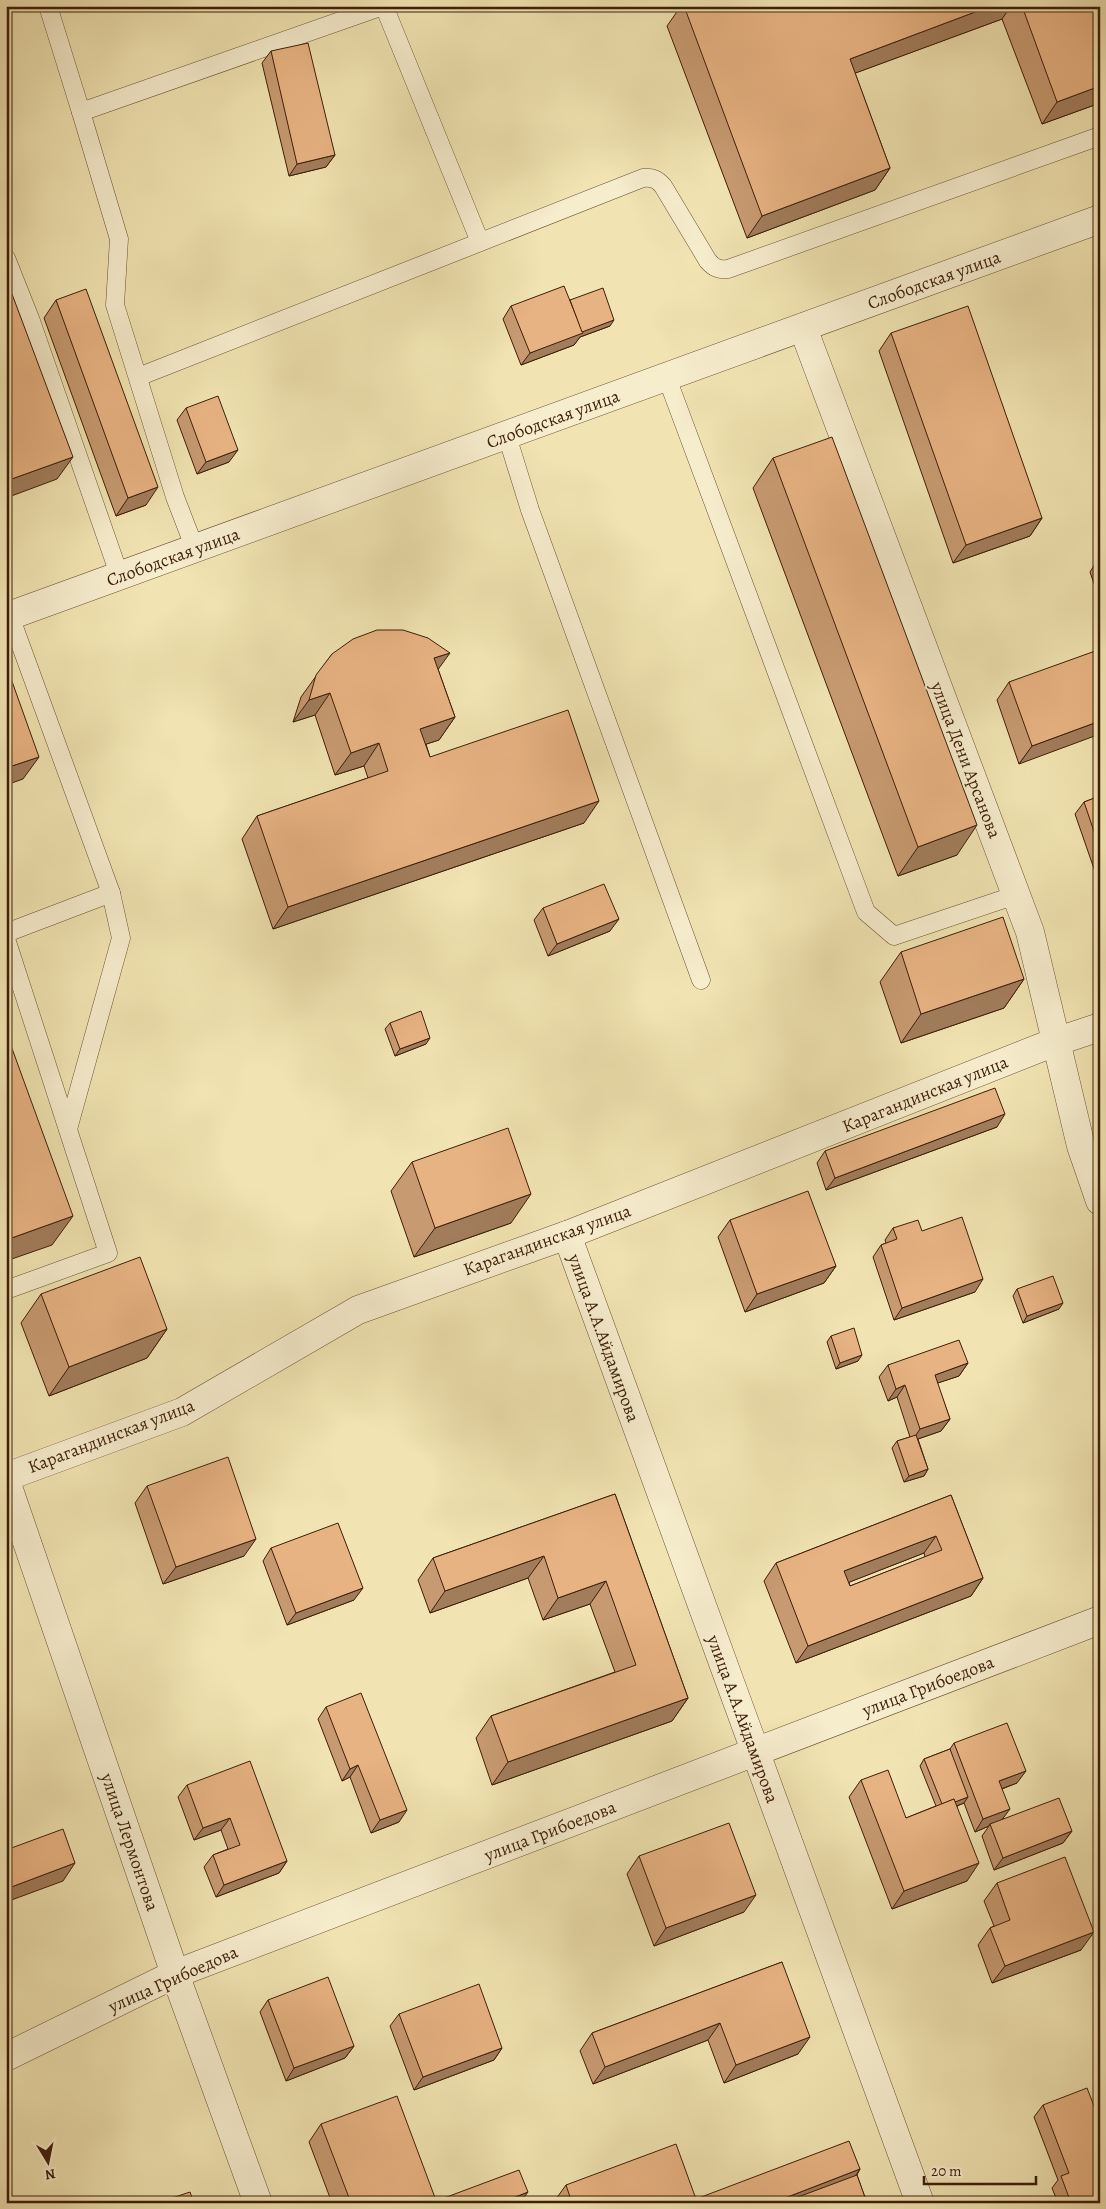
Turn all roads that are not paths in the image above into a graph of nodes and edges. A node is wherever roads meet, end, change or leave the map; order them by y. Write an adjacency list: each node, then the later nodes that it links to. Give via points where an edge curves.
1 (48, 6): 3 (lane)
2 (384, 6): 3 (lane); 6 (lane)
3 (81, 112): 9 (lane, via 119,239 115,305)
4 (1100, 136): 6 (lane, via 728,269 720,269 708,261 663,186 650,177)
5 (1098, 225): 8 (street, Слободская улица)
6 (480, 242): 9 (lane)
7 (6, 258): 13 (lane)
8 (803, 328): 10 (street, Слободская улица); 16 (street, улица Дени Арсанова)
9 (138, 377): 12 (lane, via 175,497)
10 (667, 378): 11 (street, Слободская улица); 16 (lane, via 866,912 894,936)
11 (507, 436): 12 (street, Слободская улица); 19 (lane, via 530,510)
12 (195, 549): 13 (street, Слободская улица)
13 (120, 577): 14 (street, Слободская улица)
14 (8, 617): 15 (lane)
15 (111, 893): 17 (lane); 22 (lane, via 121,938)
16 (1016, 895): 21 (street, улица Дени Арсанова, via 1030,932)
17 (6, 933)
18 (6, 939): 22 (lane)
19 (700, 980)
20 (1100, 1027): 21 (street, Карагандинская улица)
21 (1055, 1042): 23 (street, улица Дени Арсанова, via 1081,1146); 24 (street, Карагандинская улица)
22 (68, 1129): 25 (lane, via 108,1253)
23 (1100, 1201)
24 (567, 1235): 26 (street, Карагандинская улица, via 358,1310 182,1412); 29 (street, улица А.А.Айдамирова)
25 (6, 1290)
26 (6, 1477)
27 (6, 1481): 30 (street, улица Лермонтова)
28 (1100, 1620): 29 (street, улица Грибоедова)
29 (756, 1752): 30 (street, улица Грибоедова); 33 (street, улица А.А.Айдамирова)
30 (175, 1974): 31 (street, улица Грибоедова); 32 (street, улица Лермонтова)
31 (6, 2057)
32 (258, 2203)
33 (920, 2203)

